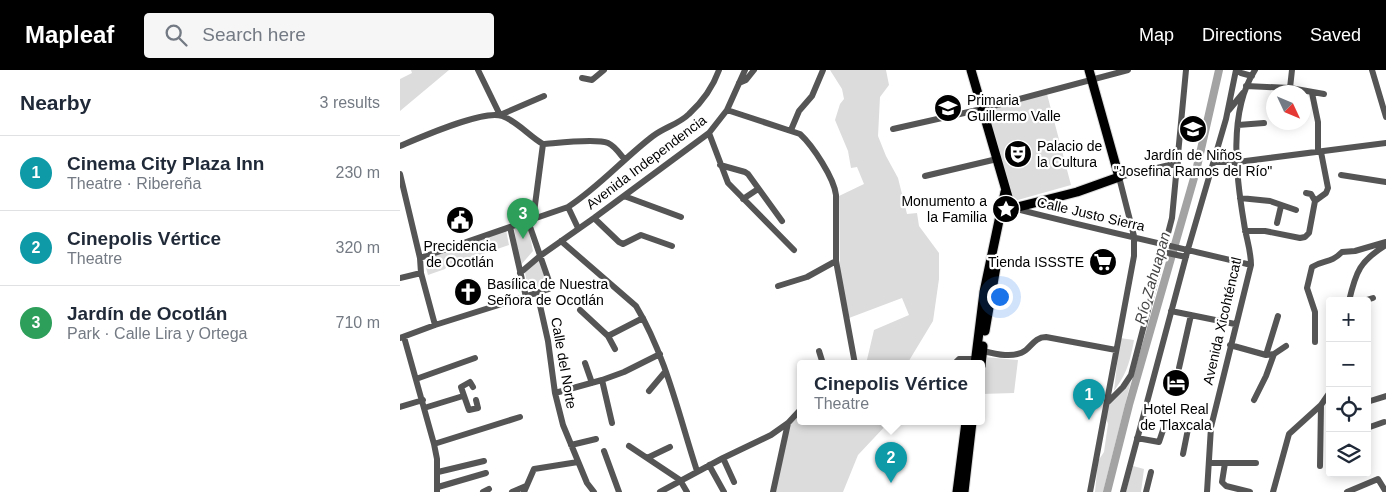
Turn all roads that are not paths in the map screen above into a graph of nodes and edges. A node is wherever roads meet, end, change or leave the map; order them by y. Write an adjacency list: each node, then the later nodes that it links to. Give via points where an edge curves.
1 (478, 70): 27 (street)
2 (604, 70): 15 (street, via 592,80)
3 (718, 70): 40 (street, via 713,86 690,113 655,135)
4 (745, 70): 17 (street, Avenida Independencia)
5 (754, 70): 17 (street)
6 (823, 70): 33 (street, via 812,96 799,111)
7 (971, 70): 25 (main road)
8 (1089, 70): 16 (main road)
9 (1128, 70): 16 (street)
10 (1186, 70): 43 (street)
11 (1236, 70): 14 (street); 28 (street)
12 (1292, 70): 18 (street)
13 (1372, 70): 29 (street)
14 (1253, 73): 19 (street, Avenida Xicohténcatl)
15 (582, 78)
16 (1092, 80): 25 (street); 48 (main road)
17 (739, 83): 26 (street, Avenida Independencia)
18 (1290, 85)
19 (1246, 86): 20 (street); 21 (street, Avenida Xicohténcatl)
20 (1266, 87)
21 (1243, 93): 28 (street); 30 (street, Avenida Xicohténcatl)
22 (1312, 93): 23 (street); 38 (street, via 1318,122)
23 (1324, 94)
24 (544, 96): 27 (street)
25 (982, 109): 32 (street); 39 (main road)
26 (727, 110): 33 (street); 34 (street, Avenida Independencia)
27 (500, 114): 36 (street); 37 (street, via 446,127)
28 (1227, 115): 30 (street); 41 (street)
29 (1386, 117)
30 (1239, 122): 31 (street); 42 (street, Avenida Xicohténcatl)
31 (1264, 123)
32 (893, 129)
33 (790, 130): 81 (street, via 806,140 835,187)
34 (709, 133): 44 (street); 54 (street, Avenida Independencia)
35 (1386, 143): 38 (street)
36 (543, 144): 40 (street, via 606,142); 64 (street)
37 (400, 146)
38 (1319, 152): 42 (street); 57 (street, via 1328,188)
39 (997, 159): 47 (street); 51 (main road)
40 (625, 160): 59 (street, via 583,198)
41 (1214, 162): 42 (street); 75 (street)
42 (1238, 162): 56 (street, Avenida Xicohténcatl)
43 (1178, 163): 48 (street); 72 (street)
44 (720, 165): 50 (street, via 745,172); 55 (street, via 728,183)
45 (400, 174): 53 (street)
46 (1341, 175): 49 (street)
47 (925, 176)
48 (1120, 177): 60 (main road); 70 (street)
49 (1386, 182)
50 (758, 189): 55 (street); 65 (street)
51 (1005, 192): 60 (main road); 88 (main road)
52 (1306, 193): 57 (street, via 1311,194)
53 (403, 196): 80 (street)
54 (624, 196): 62 (street); 63 (street, Avenida Independencia)
55 (743, 198): 76 (street)
56 (1240, 198): 58 (street, via 1270,201); 69 (street, Avenida Xicohténcatl)
57 (1315, 201): 69 (street, via 1305,237)
58 (1281, 206): 61 (street); 66 (street)
59 (568, 207): 64 (street); 68 (street)
60 (1014, 208): 70 (street, Calle Justo Sierra); 88 (main road, via 1005,220)
61 (1296, 210)
62 (681, 217)
63 (594, 218): 68 (street, Avenida Independencia); 74 (street, via 623,244 641,235)
64 (531, 221): 67 (street); 78 (street)
65 (782, 222)
66 (1277, 223)
67 (510, 227): 80 (street); 83 (street)
68 (578, 228): 71 (street, Avenida Independencia)
69 (1245, 231): 82 (street, Avenida Xicohténcatl, via 1251,253)
70 (1134, 236): 72 (street, Calle Justo Sierra); 104 (street, via 1131,274)
71 (561, 241): 78 (street, Avenida Independencia); 95 (street, via 636,306)
72 (1167, 244): 75 (street, Calle Justo Sierra); 77 (street)
73 (1386, 244): 90 (street, via 1358,269); 100 (street, via 1342,252 1332,261 1312,266 1307,288 1315,312)
74 (672, 246)
75 (1186, 249): 79 (street); 82 (street, Calle Justo Sierra)
76 (794, 250)
77 (1165, 253): 79 (street); 130 (street, via 1131,375)
78 (540, 256): 83 (street, Avenida Independencia); 87 (street, via 550,284 549,289)
79 (1184, 257): 92 (street)
80 (420, 258): 84 (street)
81 (836, 261): 86 (street, via 807,277); 111 (street)
82 (1250, 265): 96 (street, Avenida Xicohténcatl)
83 (520, 272): 89 (street)
84 (421, 273): 85 (street); 97 (street)
85 (400, 278)
86 (778, 286)
87 (538, 292): 89 (street); 122 (street, Calle del Norte)
88 (987, 292): 113 (main road)
89 (526, 297): 97 (street)
90 (1350, 297)
91 (580, 310): 98 (street)
92 (1171, 311): 93 (street); 144 (street)
93 (1191, 315): 96 (street); 115 (street)
94 (1278, 316): 108 (street)
95 (643, 318): 98 (street); 106 (street)
96 (1235, 324): 101 (street, Avenida Xicohténcatl)
97 (435, 325): 99 (street)
98 (608, 336): 103 (street)
99 (402, 338): 117 (street)
100 (1315, 342)
101 (1230, 345): 108 (street); 142 (street, Avenida Xicohténcatl)
102 (1286, 346): 107 (street)
103 (615, 349)
104 (1116, 350): 113 (street, via 1041,337 1026,351 1016,355); 130 (street)
105 (819, 351): 110 (street)
106 (660, 354): 116 (street); 118 (street)
107 (1274, 354): 108 (street); 128 (street)
108 (1266, 355)
109 (475, 358): 117 (street)
110 (822, 360)
111 (854, 360)
112 (958, 360): 113 (street)
113 (979, 360)
114 (585, 363): 119 (street)
115 (1179, 368)
116 (666, 372): 121 (street); 161 (street)
117 (416, 379): 126 (street)
118 (602, 380): 119 (street); 138 (street)
119 (592, 382): 122 (street)
120 (473, 387): 123 (street, via 471,382 461,385)
121 (648, 391)
122 (555, 393): 147 (street, Calle del Norte)
123 (463, 396): 127 (street, via 469,410 478,408); 133 (street)
124 (1386, 396): 129 (street)
125 (1326, 398): 131 (street)
126 (423, 400): 132 (street); 133 (street)
127 (476, 400)
128 (1254, 400)
129 (1371, 401)
130 (1108, 402): 179 (street)
131 (1321, 405): 160 (street); 184 (street, via 1289,434)
132 (400, 407)
133 (424, 408): 146 (street)
134 (797, 413): 137 (street)
135 (520, 417): 146 (street)
136 (1384, 422): 143 (street)
137 (788, 423): 153 (street, via 771,435); 176 (street)
138 (612, 424)
139 (1165, 424): 144 (street, via 1159,442)
140 (966, 425): 177 (main road)
141 (972, 425): 178 (main road)
142 (1211, 427): 151 (street, via 1186,423); 156 (street, Avenida Xicohténcatl)
143 (1371, 427)
144 (1137, 438): 180 (street)
145 (596, 439): 147 (street)
146 (434, 444): 162 (street)
147 (571, 445): 155 (street, Calle del Norte)
148 (629, 446): 152 (street)
149 (670, 447): 152 (street)
150 (604, 451): 172 (street)
151 (1183, 454)
152 (647, 458): 165 (street)
153 (723, 458): 159 (street); 166 (street)
154 (484, 461): 162 (street)
155 (578, 462): 167 (street, via 534,468); 171 (street, Calle del Norte)
156 (1209, 463): 157 (street); 182 (street, Avenida Xicohténcatl)
157 (1225, 463): 158 (street); 168 (street, via 1222,482)
158 (1256, 464)
159 (709, 465): 161 (street); 175 (street)
160 (1320, 466)
161 (697, 471): 165 (street)
162 (438, 472): 169 (street)
163 (1150, 472): 181 (street)
164 (486, 473): 169 (street)
165 (680, 480): 173 (street); 174 (street)
166 (734, 482)
167 (525, 489): 170 (street)
168 (1225, 489): 183 (street)
169 (438, 490)
170 (512, 492)
171 (594, 492)
172 (618, 492)
173 (660, 492)
174 (687, 492)
175 (724, 492)
176 (773, 492)
177 (958, 492)
178 (964, 492)
179 (1090, 492)
180 (1123, 492)
181 (1146, 492)
182 (1207, 492)
183 (1250, 492)
184 (1273, 492)
185 (1347, 492): 186 (street, via 1378,479)
186 (1386, 492)

